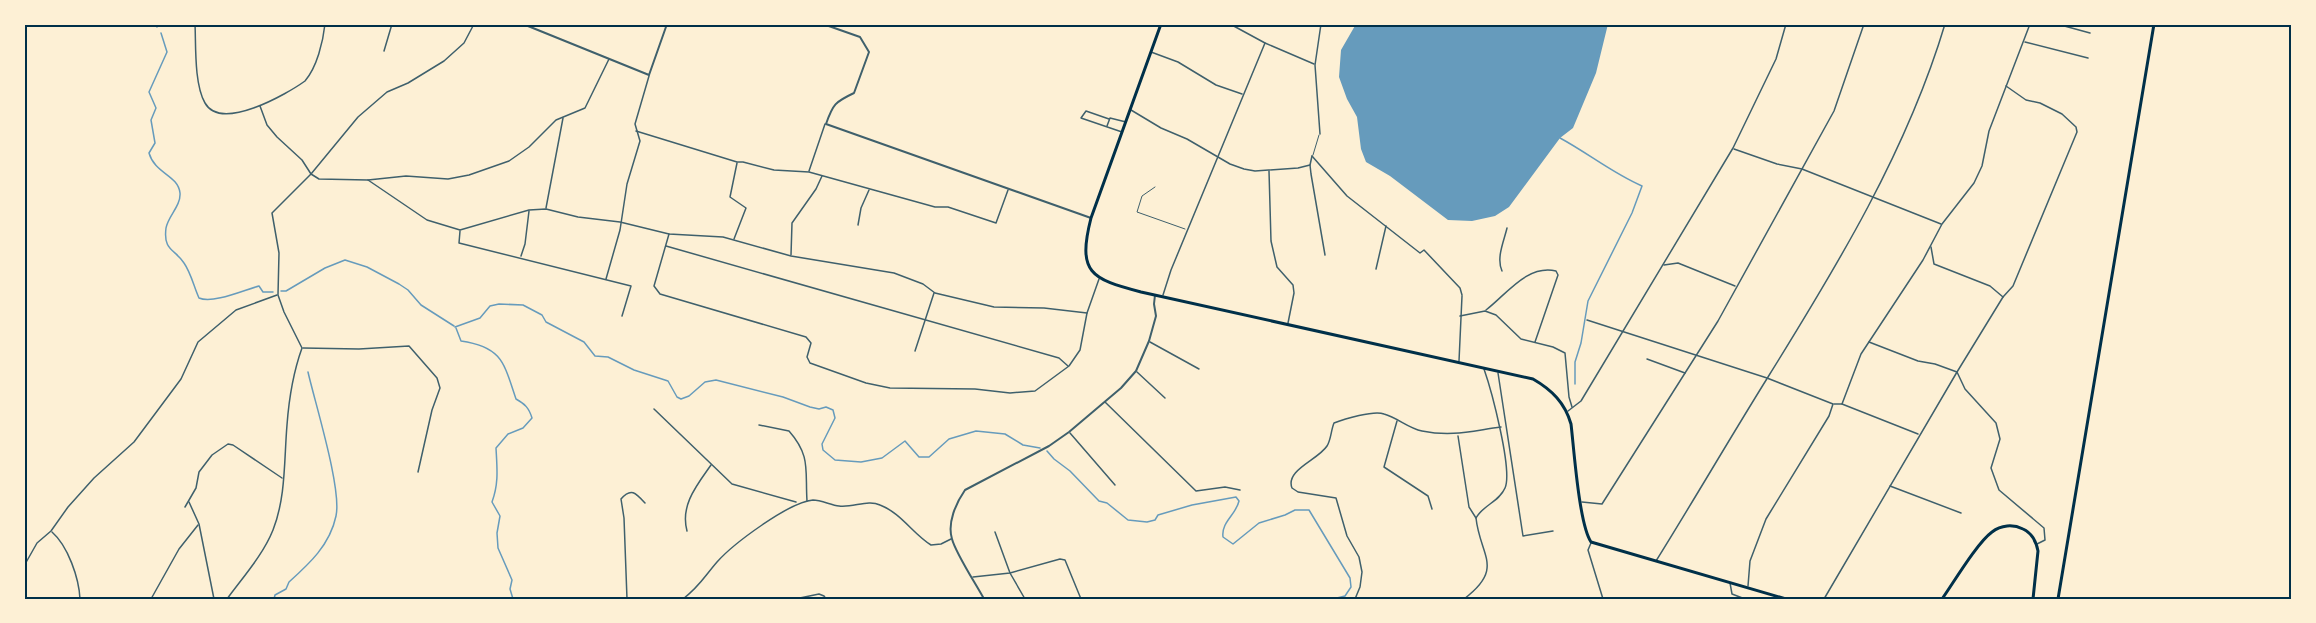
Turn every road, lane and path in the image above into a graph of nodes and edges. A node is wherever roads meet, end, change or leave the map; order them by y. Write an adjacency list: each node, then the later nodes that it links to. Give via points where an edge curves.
1 (195, 24): 28 (street, via 200,90 209,108 226,113)
2 (325, 24): 28 (street, via 310,75 292,90)
3 (392, 24): 20 (street)
4 (474, 24): 46 (street, via 464,43 444,61 387,92 358,117)
5 (524, 24): 23 (street)
6 (667, 24): 25 (street)
7 (823, 24): 33 (street, via 860,37 869,52 854,93 835,103)
8 (1161, 24): 21 (main road)
9 (1230, 24): 19 (street)
10 (1321, 24): 24 (street)
11 (1786, 24): 38 (street, via 1776,59)
12 (1864, 24): 43 (street, via 1834,111)
13 (1945, 24): 52 (street, via 1908,123)
14 (2030, 24): 18 (street)
15 (2057, 24): 17 (street)
16 (2154, 24): 168 (main road)
17 (2090, 33)
18 (2024, 42): 22 (street); 26 (street)
19 (1265, 43): 24 (street); 27 (street)
20 (384, 51)
21 (1151, 52): 27 (street); 29 (main road)
22 (2088, 58)
23 (609, 59): 25 (street); 30 (street, via 585,108)
24 (1315, 65): 37 (street)
25 (649, 75): 35 (street)
26 (2006, 86): 57 (street, via 1989,131 1982,166 1974,183); 80 (street, via 2026,100 2062,114 2077,132 2013,286)
27 (1242, 94): 40 (street)
28 (260, 106): 46 (street, via 267,125)
29 (1131, 110): 32 (main road); 40 (street)
30 (563, 118): 48 (street, via 509,161 469,175 448,179 388,176); 53 (street)
31 (1109, 119): 32 (street); 34 (street); 34 (street, via 1084,111 1081,118)
32 (1126, 123): 36 (main road)
33 (826, 124): 45 (street); 51 (street)
34 (1106, 127): 36 (street)
35 (636, 131): 41 (street); 56 (street, via 640,141)
36 (1123, 133): 55 (main road)
37 (1320, 134): 39 (lane)
38 (1733, 148): 43 (street); 70 (street)
39 (1312, 156): 42 (street); 59 (street, via 1347,196)
40 (1219, 158): 44 (street, via 1244,169); 62 (street)
41 (737, 162): 45 (street); 64 (street, via 729,196 746,208)
42 (1310, 165): 44 (street); 67 (street)
43 (1802, 169): 52 (street); 75 (street)
44 (1269, 170): 87 (street, via 1271,242 1277,267 1293,285 1294,293)
45 (809, 172): 47 (street)
46 (311, 174): 48 (street, via 319,179); 77 (street, via 272,213 279,253)
47 (822, 176): 50 (street); 68 (street, via 792,223)
48 (368, 180): 61 (street, via 427,220)
49 (1155, 187): 62 (lane, via 1142,196 1137,212)
50 (869, 189): 51 (street, via 948,207 996,223); 58 (street)
51 (1008, 189): 55 (street)
52 (1874, 197): 57 (street); 104 (street)
53 (546, 208): 54 (street); 56 (street)
54 (529, 210): 61 (street); 69 (street)
55 (1090, 218): 73 (main road, via 1085,253)
56 (620, 222): 63 (street); 74 (street)
57 (1942, 224): 66 (street)
58 (858, 225)
59 (1387, 226): 71 (street); 84 (street, via 1420,254 1424,250 1460,288)
60 (1507, 228): 72 (street, via 1501,252)
61 (460, 230): 69 (street, via 459,243)
62 (1187, 230): 79 (street)
63 (669, 234): 64 (street); 65 (street)
64 (734, 239): 68 (street)
65 (666, 246): 85 (street); 97 (street, via 654,286 660,294 806,337 811,343 807,357 810,363 866,383 890,388 1024,393 1035,391)
66 (1931, 246): 80 (street, via 1934,264 1990,286); 91 (street)
67 (1325, 255)
68 (791, 256): 76 (street, via 894,273)
69 (520, 258): 74 (street)
70 (1664, 265): 75 (street, via 1678,263); 88 (street)
71 (1376, 269)
72 (1502, 271)
73 (1099, 279): 78 (main road); 82 (street)
74 (606, 280): 83 (street, via 631,286)
75 (1736, 286): 94 (street)
76 (934, 292): 82 (street, via 994,307); 85 (street)
77 (278, 295): 92 (street); 134 (street, via 236,310 198,342 181,379 141,433 94,478)
78 (1155, 295): 79 (main road); 89 (street, via 1156,316)
79 (1163, 296): 87 (main road)
80 (2003, 297): 102 (street)
81 (1485, 311): 84 (street); 90 (street, via 1496,315 1521,339); 90 (street, via 1508,288 1532,274 1556,271 1558,275)
82 (1087, 313): 97 (street, via 1080,350)
83 (622, 316)
84 (1460, 316): 96 (street)
85 (925, 320): 93 (street); 97 (street, via 1059,358)
86 (1587, 320): 88 (street)
87 (1288, 324): 96 (main road)
88 (1625, 331): 94 (street); 109 (street, via 1581,401)
89 (1149, 341): 99 (street); 100 (street)
90 (1534, 342): 109 (street, via 1565,353)
91 (1869, 342): 102 (street, via 1918,362); 108 (street)
92 (302, 348): 119 (street, via 409,346 437,378 440,388); 120 (street, via 293,375)
93 (915, 351)
94 (1697, 355): 103 (street); 104 (street)
95 (1647, 359): 103 (street)
96 (1459, 362): 98 (main road)
97 (1069, 366)
98 (1484, 368): 101 (main road); 114 (street)
99 (1199, 369)
100 (1136, 371): 105 (street); 106 (street)
101 (1498, 371): 111 (main road, via 1533,379); 137 (street, via 1523,536)
102 (1957, 372): 117 (street); 140 (street, via 1965,389 1996,423 2000,440 1992,468 1999,490 2044,528 2045,540)
103 (1686, 373): 127 (street, via 1602,504)
104 (1767, 378): 107 (street); 141 (street)
105 (1166, 398)
106 (1105, 402): 115 (street); 123 (street, via 1196,491 1225,487)
107 (1833, 404): 108 (street); 146 (street, via 1766,519 1750,561)
108 (1842, 404): 117 (street)
109 (1573, 407): 111 (street)
110 (654, 410): 118 (street)
111 (1568, 411): 127 (main road)
112 (1397, 421): 116 (street, via 1424,432); 130 (street, via 1384,467 1428,496); 160 (street, via 1383,413 1334,423 1329,444 1320,456 1292,476 1290,483 1298,492 1336,498 1347,536 1359,557 1361,579)
113 (759, 425): 126 (street, via 789,431 804,452)
114 (1501, 427): 116 (street); 132 (street, via 1507,485 1501,496)
115 (1069, 432): 121 (street); 138 (street, via 965,490 954,511)
116 (1458, 435): 132 (street, via 1469,507)
117 (1919, 435): 122 (street)
118 (712, 465): 128 (street, via 732,484); 135 (street, via 689,499 684,520)
119 (418, 472)
120 (284, 479): 124 (street, via 228,444 212,455 199,472); 152 (street, via 273,530)
121 (1115, 485)
122 (1889, 485): 131 (street); 165 (street)
123 (1240, 490)
124 (189, 501): 129 (street); 133 (street)
125 (645, 502): 153 (street, via 631,491 621,499)
126 (807, 502): 128 (street); 138 (street, via 848,506 873,502 883,505 931,544)
127 (1581, 502): 139 (main road, via 1586,532)
128 (797, 503): 154 (street, via 756,529 718,561 699,587)
129 (185, 507)
130 (1432, 509)
131 (1961, 513)
132 (1476, 518): 161 (street, via 1488,570 1482,585)
133 (199, 524): 150 (street, via 178,549); 151 (street)
134 (51, 531): 142 (street, via 37,543); 147 (street, via 71,564)
135 (687, 531)
136 (995, 531): 143 (street)
137 (1553, 531)
138 (951, 539): 144 (street)
139 (1592, 542): 141 (main road); 162 (street, via 1588,550)
140 (2037, 544): 166 (main road, via 2026,530 2017,526 2005,525 1993,531); 167 (main road)
141 (1656, 562): 145 (main road)
142 (24, 566)
143 (1010, 573): 144 (street); 158 (street); 159 (street, via 1065,560)
144 (972, 577): 157 (street)
145 (1730, 582): 146 (main road); 163 (street, via 1732,594)
146 (1748, 587): 164 (main road)
147 (80, 599)
148 (117, 599): 149 (street)
149 (123, 599)
150 (151, 599)
151 (214, 599)
152 (227, 599)
153 (627, 599)
154 (683, 599)
155 (795, 599): 156 (street, via 819,594)
156 (826, 599)
157 (984, 599)
158 (1025, 599)
159 (1081, 599)
160 (1355, 599)
161 (1464, 599)
162 (1603, 599)
163 (1745, 599)
164 (1786, 599)
165 (1824, 599)
166 (1942, 599)
167 (2033, 599)
168 (2058, 599)

